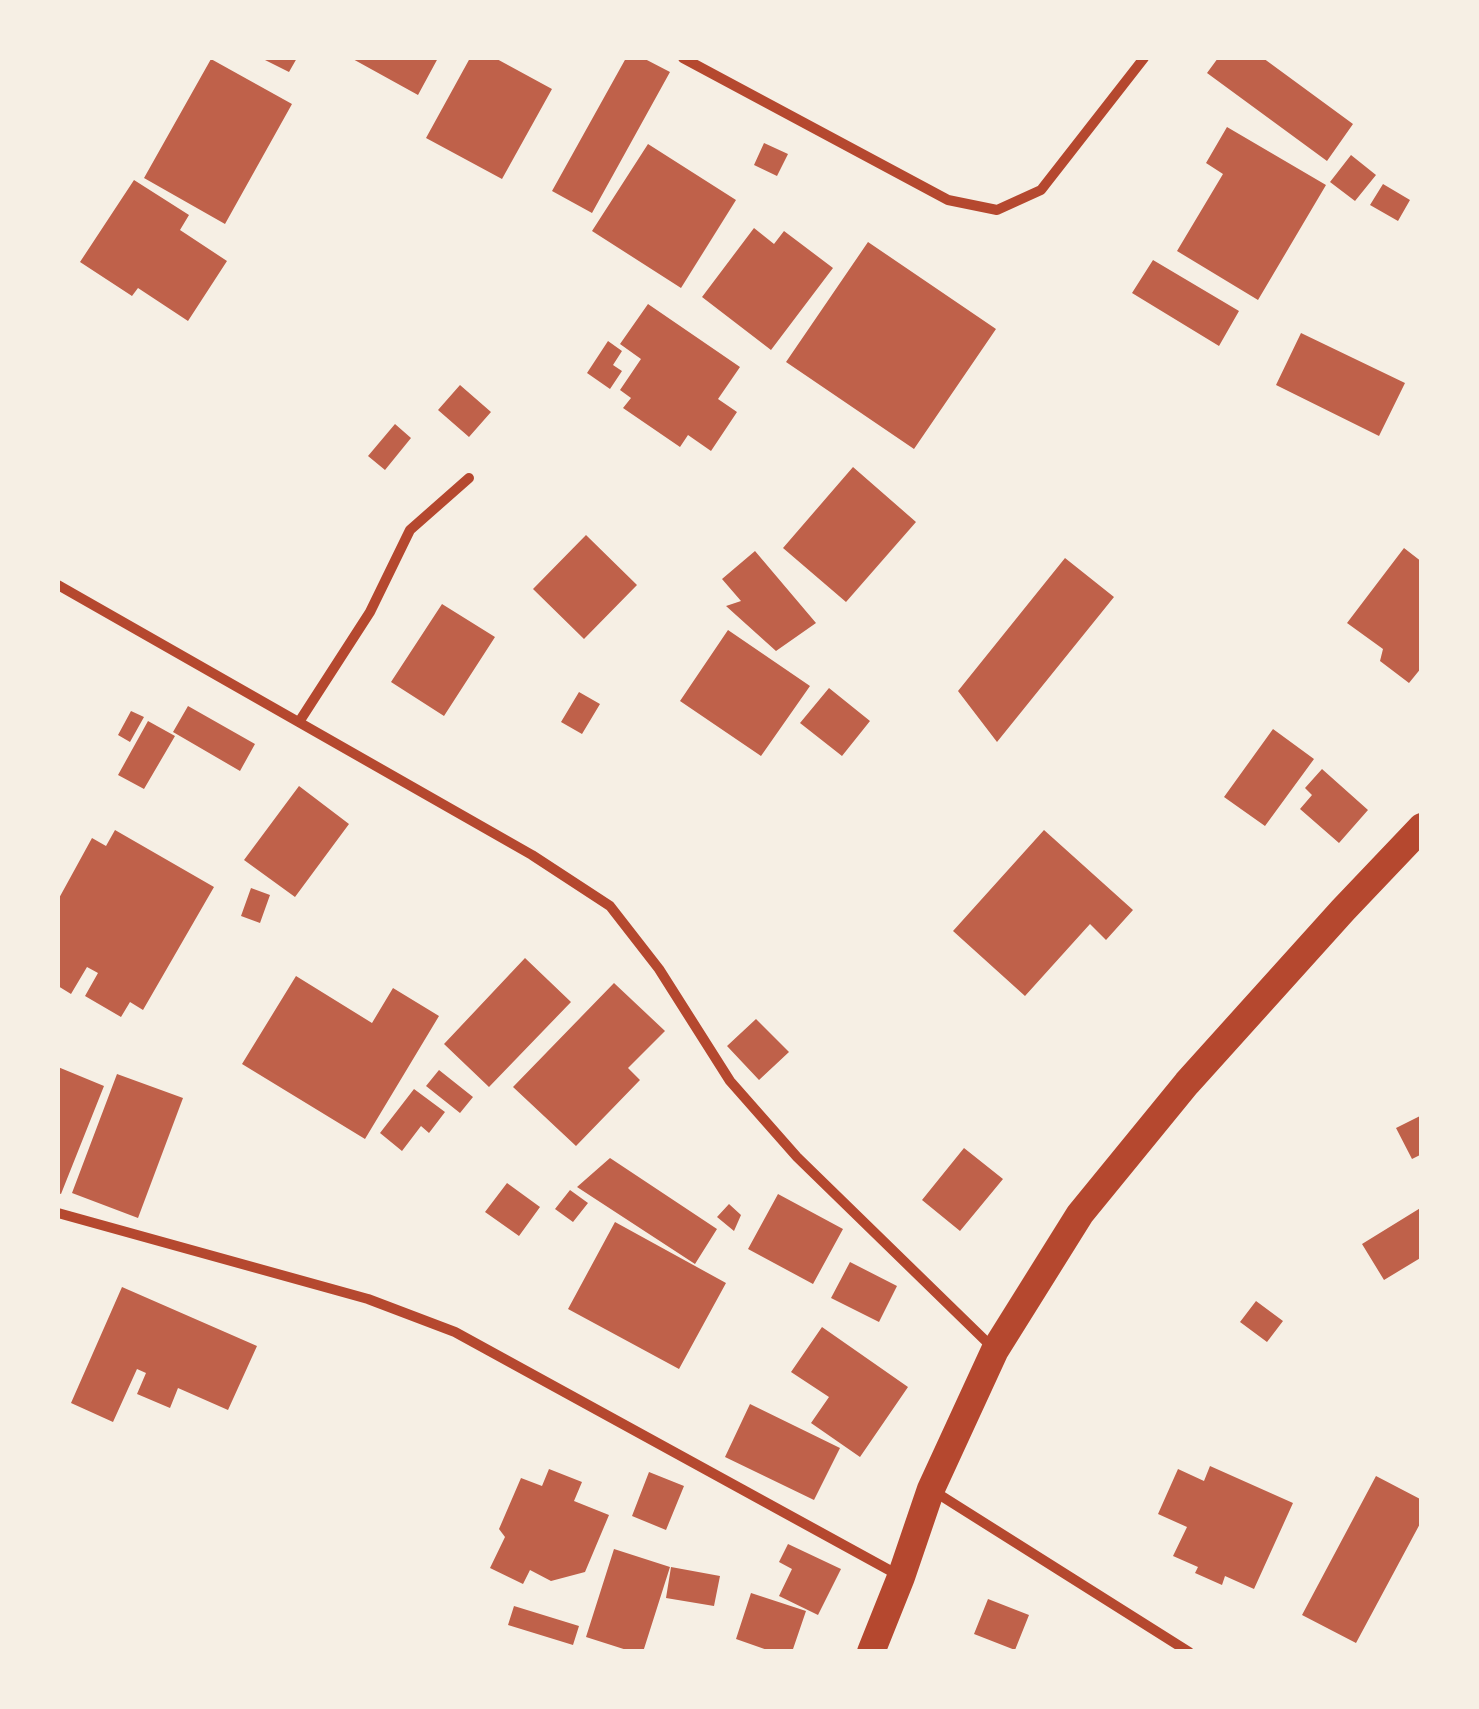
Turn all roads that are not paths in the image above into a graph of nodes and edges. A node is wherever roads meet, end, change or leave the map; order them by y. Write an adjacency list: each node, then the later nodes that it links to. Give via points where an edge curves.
1 (683, 58): 2 (street, via 948,200 997,210 1041,190)
2 (1144, 58)
3 (468, 478): 5 (street, via 410,530 370,612)
4 (58, 585): 5 (street)
5 (299, 722): 8 (street, via 610,906 730,1081 797,1157)
6 (1422, 827): 8 (highway, via 1175,1097 1080,1214)
7 (58, 1213): 10 (street, via 368,1300 454,1332)
8 (995, 1350): 9 (highway)
9 (931, 1489): 10 (highway); 12 (street)
10 (900, 1577): 11 (highway)
11 (871, 1652)
12 (1189, 1652)

